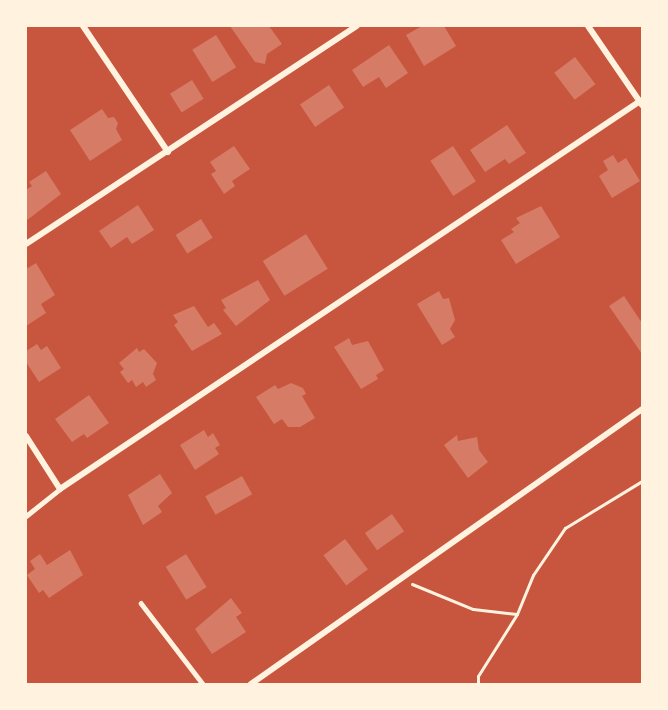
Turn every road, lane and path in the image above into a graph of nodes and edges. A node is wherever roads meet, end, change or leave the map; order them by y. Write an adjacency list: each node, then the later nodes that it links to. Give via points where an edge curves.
1 (83, 26): 5 (street)
2 (356, 26): 5 (street)
3 (588, 26): 4 (street)
4 (641, 103): 10 (street)
5 (168, 152): 6 (street)
6 (26, 244)
7 (642, 409): 12 (street)
8 (26, 436): 10 (street)
9 (642, 481): 14 (path, via 565,528 533,575)
10 (60, 489): 11 (lane)
11 (26, 516)
12 (400, 578): 14 (path, via 473,609); 16 (street)
13 (141, 603): 15 (lane)
14 (516, 614): 17 (path, via 478,676)
15 (202, 684)
16 (251, 684)
17 (477, 684)

